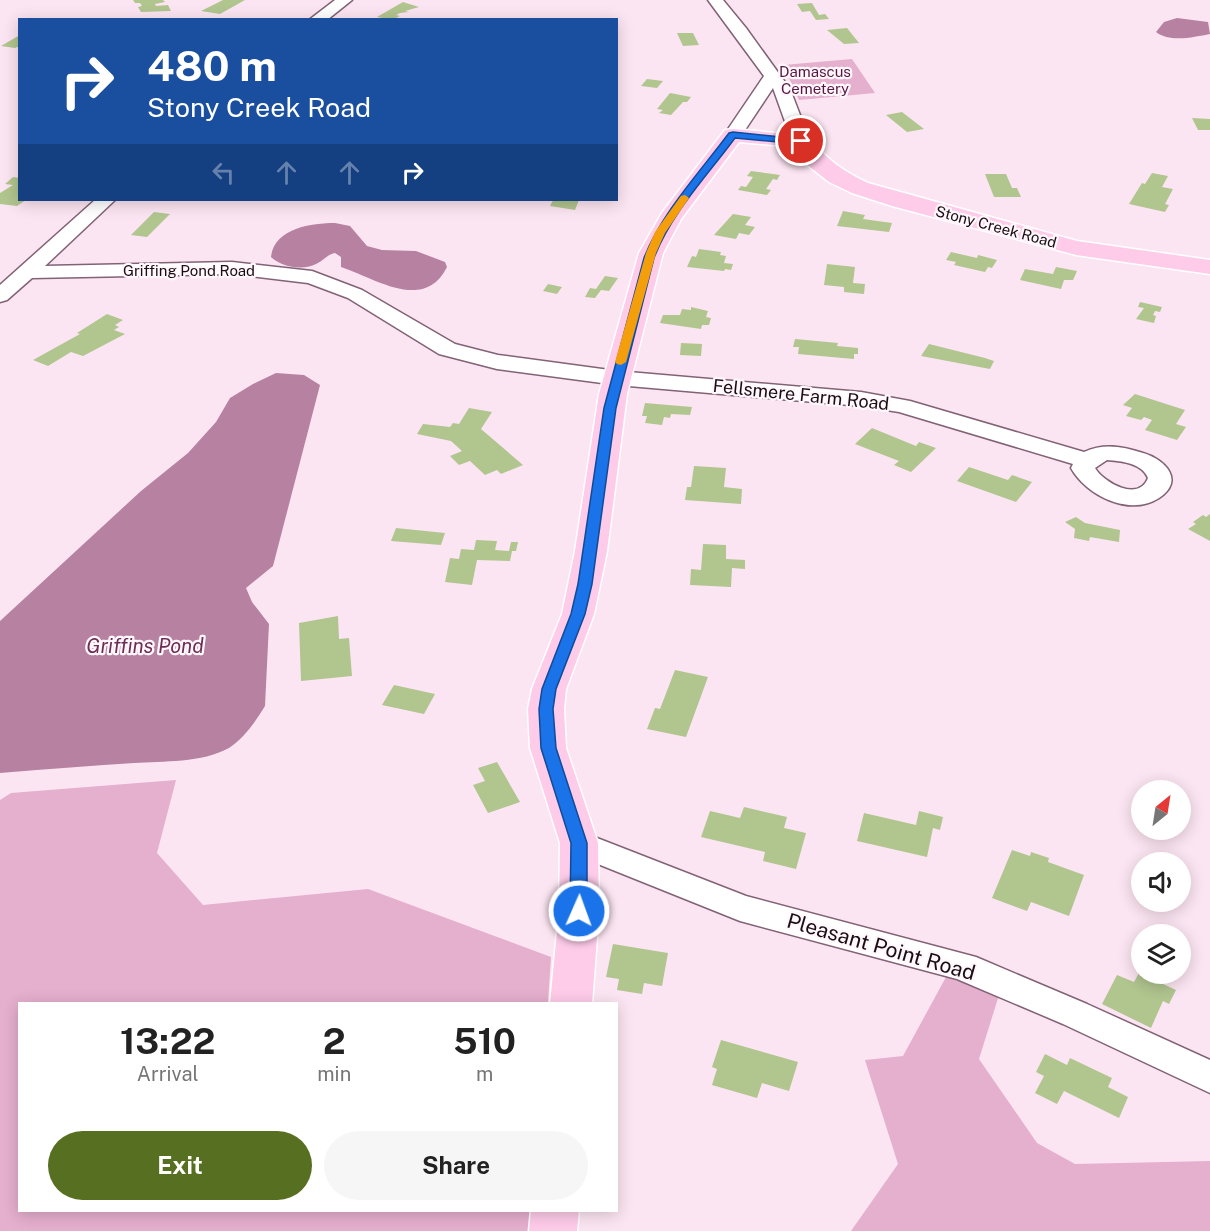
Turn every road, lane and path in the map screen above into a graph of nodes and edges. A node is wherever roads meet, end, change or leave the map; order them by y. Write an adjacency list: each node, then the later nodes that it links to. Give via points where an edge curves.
1 (345, 0): 3 (street)
2 (714, 0): 4 (street, Stony Creek Road)
3 (319, 18)
4 (773, 75): 5 (street); 6 (street, Stony Creek Road, via 787,99)
5 (733, 135): 6 (main road); 11 (main road, via 655,242)
6 (801, 141): 8 (main road, Stony Creek Road, via 813,158 837,177 900,201 1076,248)
7 (104, 201): 9 (street)
8 (1210, 267)
9 (27, 272): 10 (street); 11 (street, Griffing Pond Road, via 232,268 312,277 355,294 447,349 513,366)
10 (0, 296)
11 (617, 378): 12 (street, Fellsmere Farm Road, via 902,406); 13 (main road, via 585,584 578,614 549,689 546,709 548,748)
12 (1087, 461)
13 (579, 843): 14 (main road, via 579,911); 15 (street, Pleasant Point Road, via 740,908 964,967)
14 (571, 1002)
15 (1210, 1077)
16 (555, 1212): 17 (main road)
17 (553, 1231)

